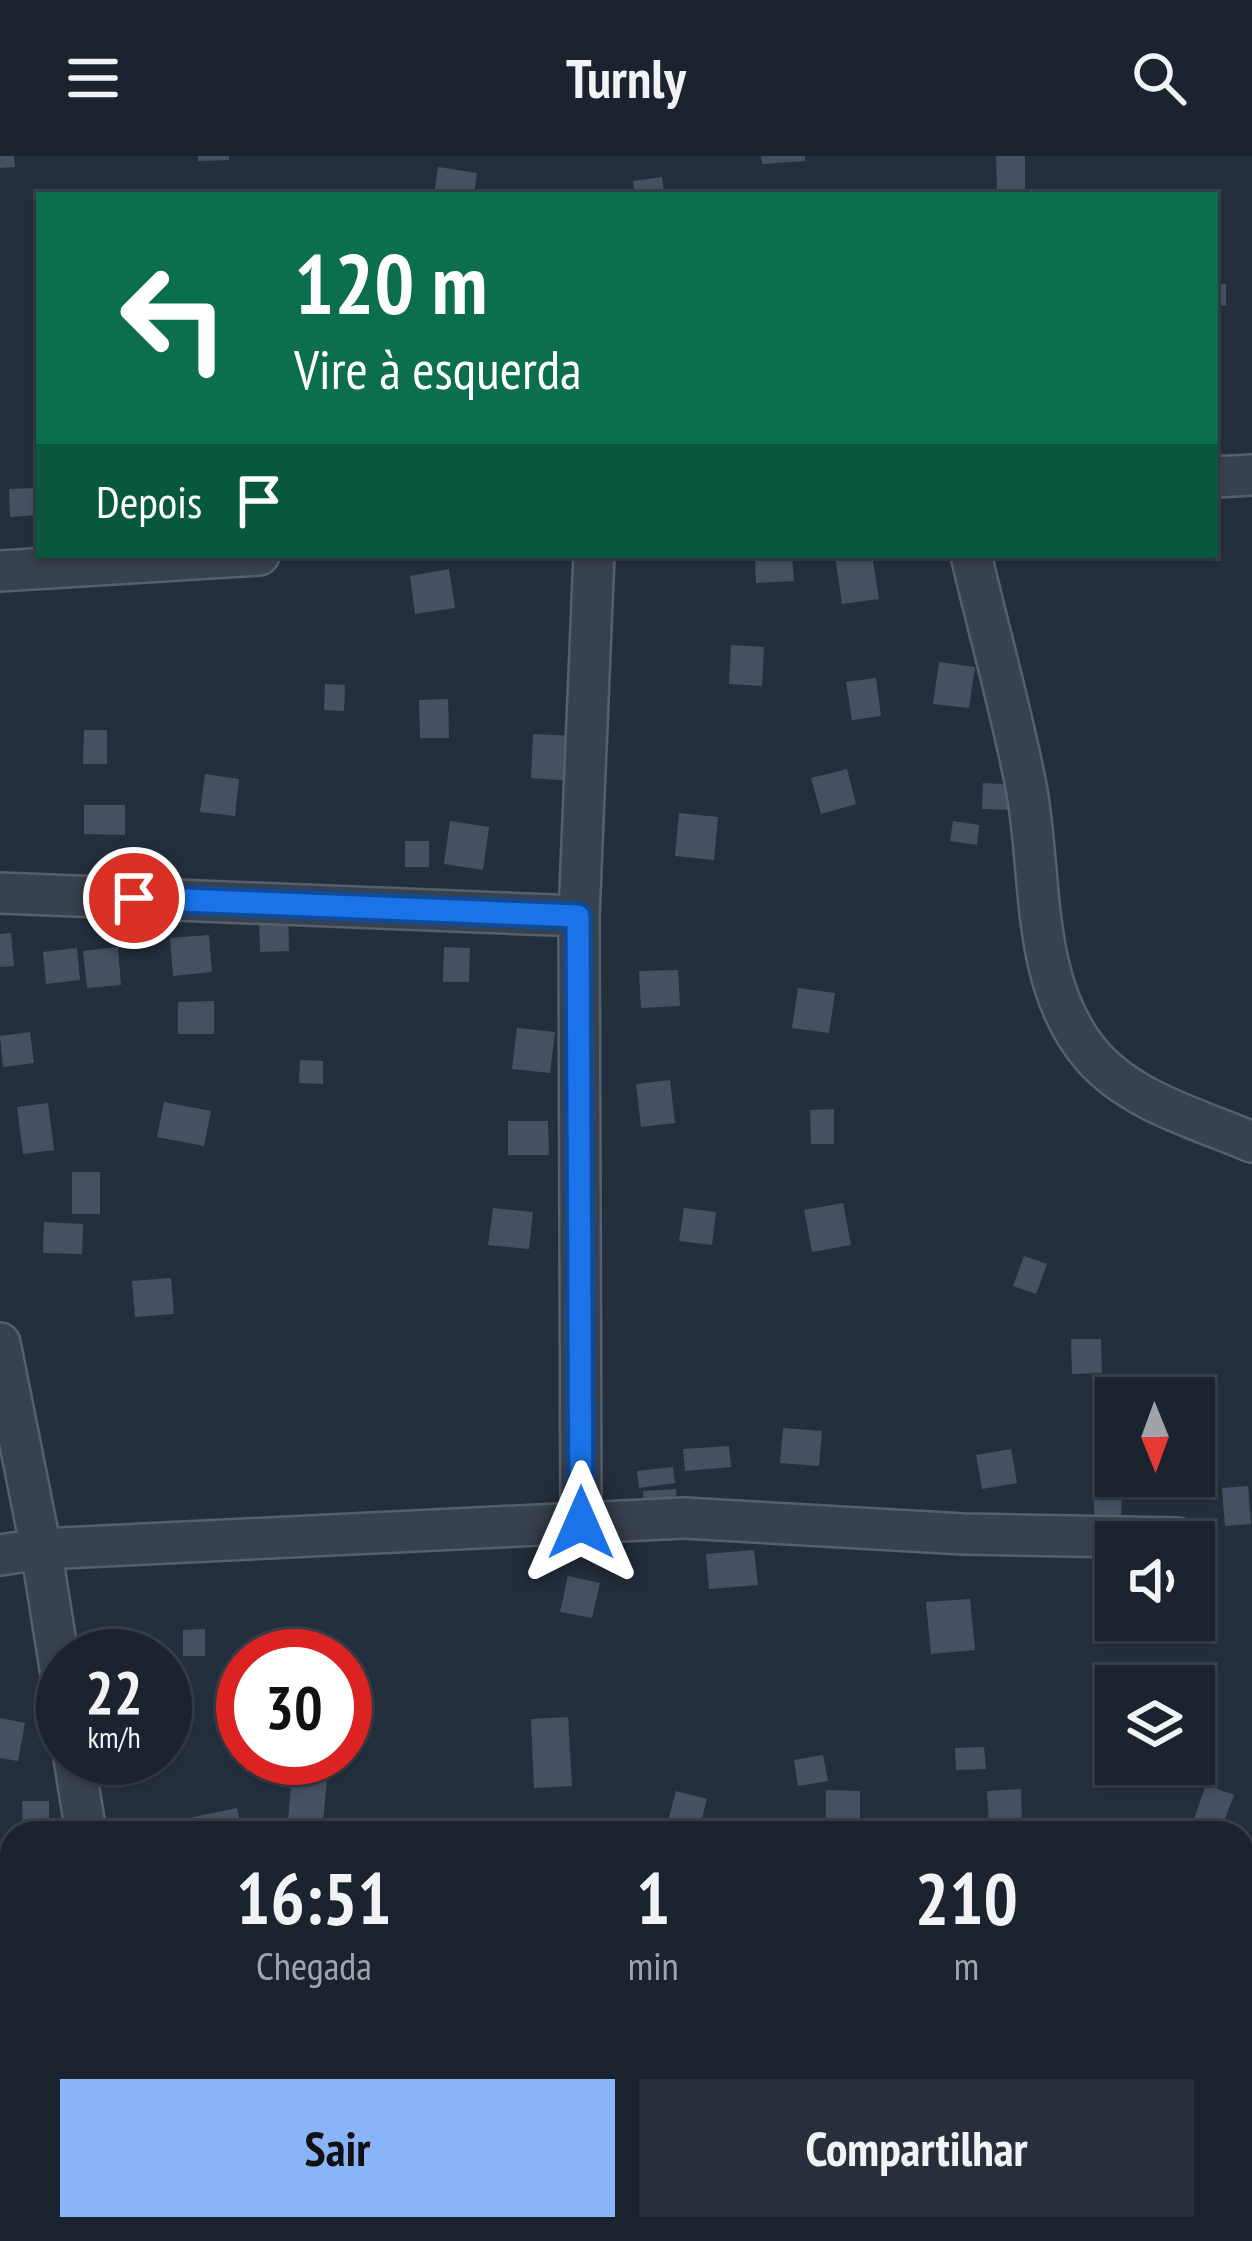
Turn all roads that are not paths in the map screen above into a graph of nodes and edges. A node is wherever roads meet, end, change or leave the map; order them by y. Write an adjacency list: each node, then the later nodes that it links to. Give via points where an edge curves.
1 (1252, 475): 2 (street)
2 (1218, 477)
3 (210, 558): 6 (street)
4 (594, 558): 8 (street)
5 (972, 558): 9 (street, via 1027,789 1044,951 1064,1007 1090,1054 1125,1088)
6 (0, 571)
7 (0, 893): 8 (street)
8 (578, 916): 11 (street)
9 (1252, 1142)
10 (0, 1343): 13 (street)
11 (581, 1523): 12 (street, via 684,1519); 13 (street)
12 (1095, 1536)
13 (41, 1549): 14 (street); 15 (street)
14 (0, 1555)
15 (54, 1629)
16 (78, 1785): 17 (street)
17 (84, 1821)

